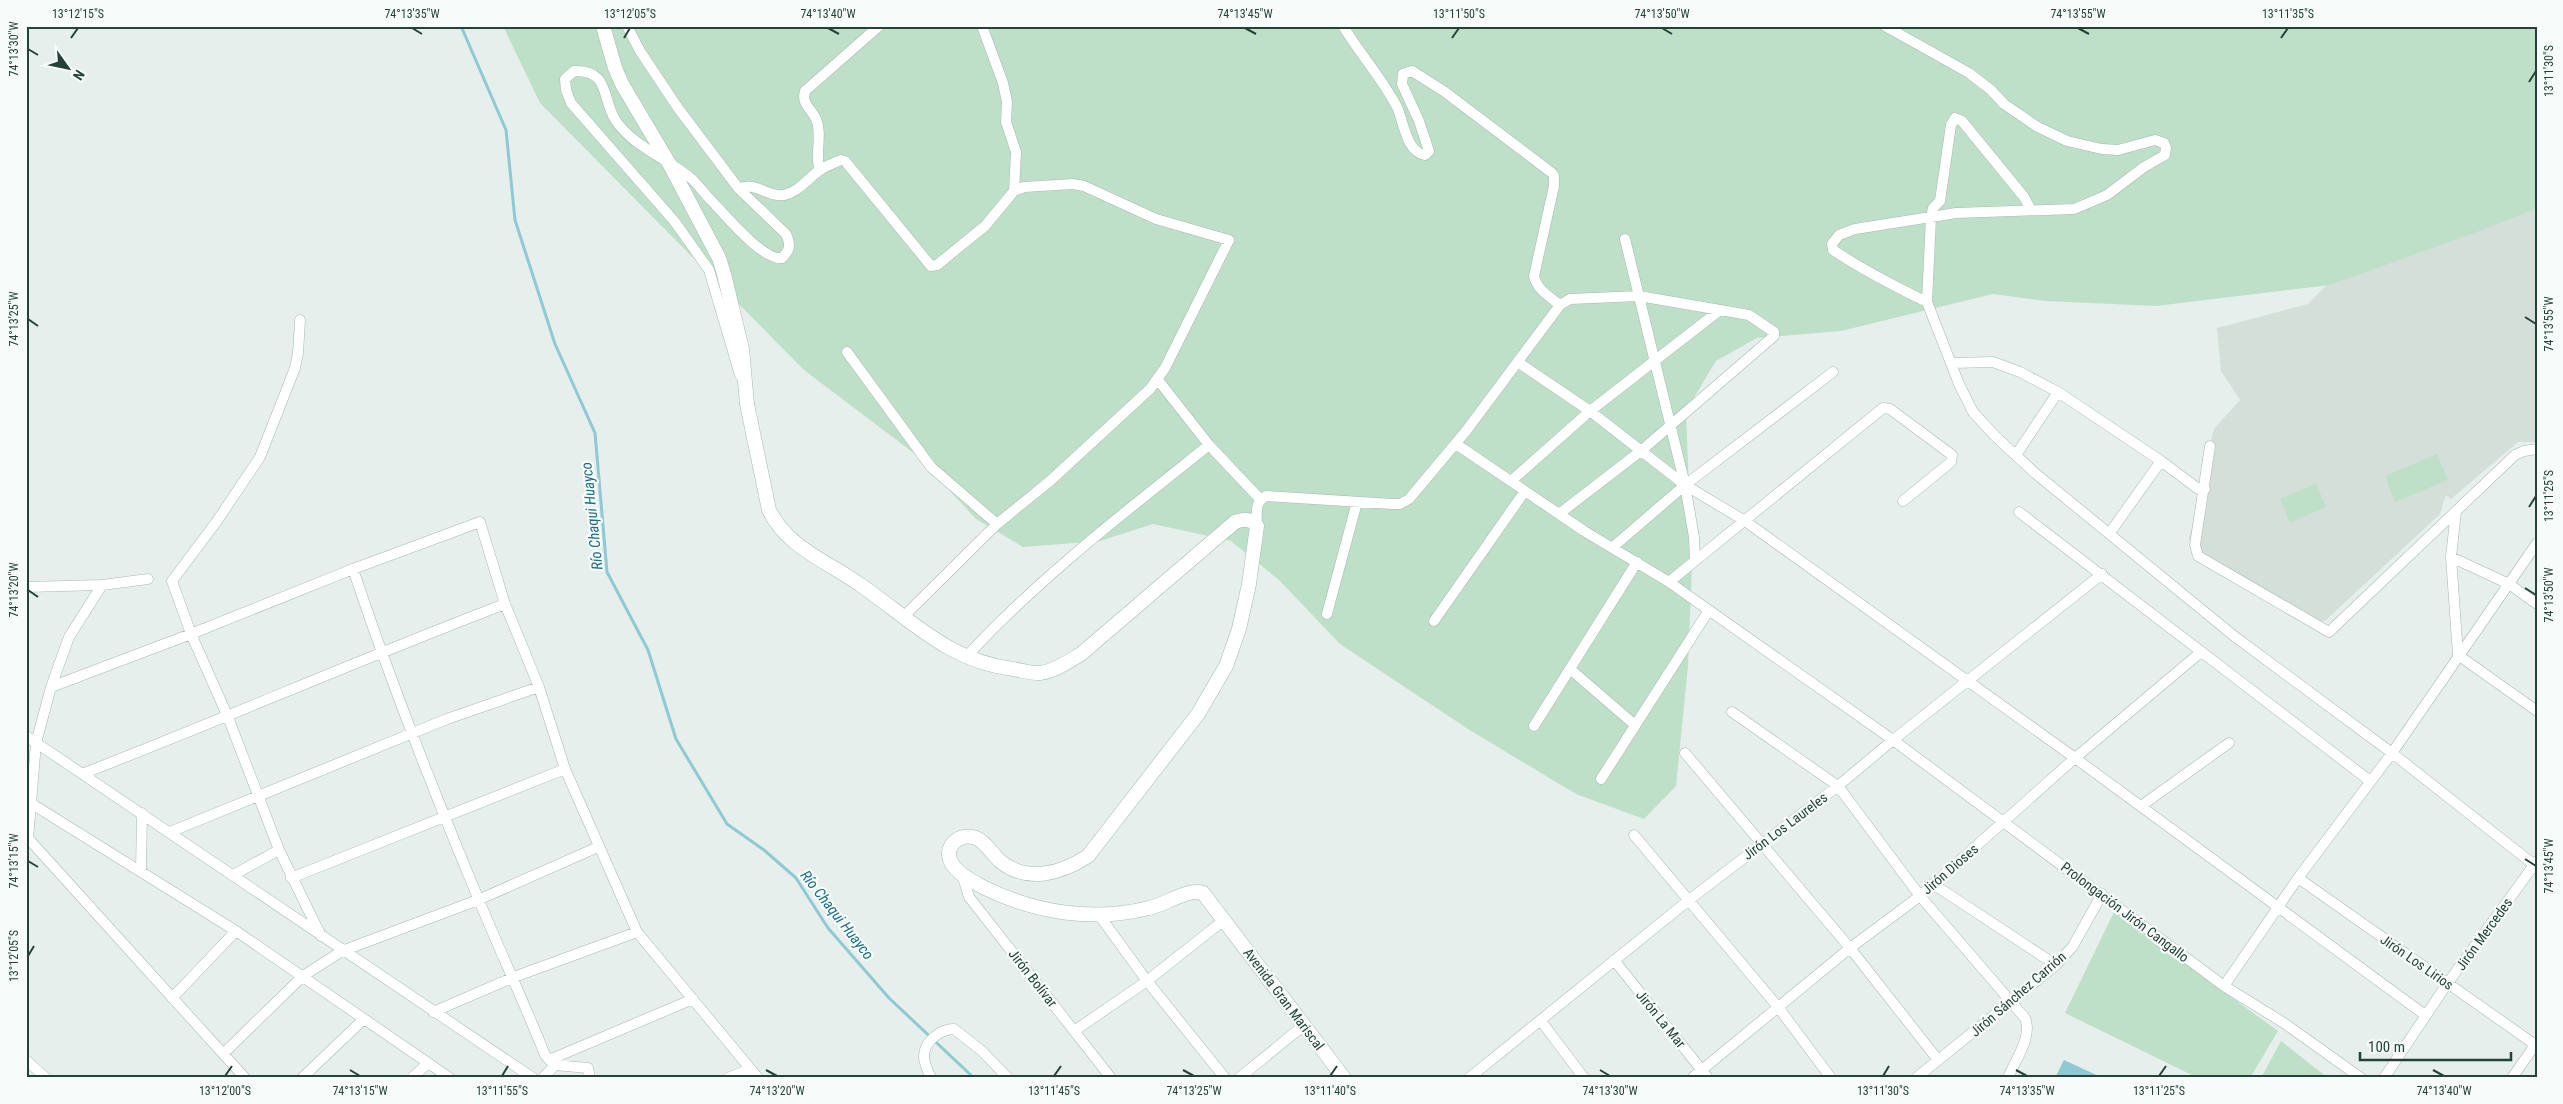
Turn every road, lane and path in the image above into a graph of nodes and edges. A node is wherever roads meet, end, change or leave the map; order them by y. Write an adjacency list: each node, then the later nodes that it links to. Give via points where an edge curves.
1 (603, 26): 8 (street, via 622,84)
2 (628, 26): 10 (street, via 640,51 678,108)
3 (879, 26): 9 (street, via 805,91 804,102 816,119 819,132)
4 (982, 26): 11 (street, via 1006,96 1006,122 1016,152)
5 (1343, 26): 19 (street, via 1397,108 1411,144 1420,154 1425,155 1429,151 1402,84 1403,74 1407,71 1445,92 1552,173 1554,186 1534,276 1541,290)
6 (1885, 26): 7 (street)
7 (1906, 31): 13 (street, via 1969,73 2004,104 2036,126 2067,141 2118,150 2155,140 2164,143 2165,155 2090,204 2074,209)
8 (670, 165): 10 (street, via 692,179 770,257 782,258 790,249 786,234); 29 (street, via 724,274 742,349); 29 (street, via 634,139 616,120 598,78 587,71 574,71 565,79 571,103 675,222 709,270)
9 (820, 170): 10 (street, via 786,194 770,194 750,186); 11 (street, via 845,161 931,266 937,265 985,226)
10 (739, 189)
11 (1014, 191): 27 (street, via 1024,187 1084,186 1156,219 1229,240)
12 (1940, 200): 13 (street, via 1950,124 1958,118 2024,197); 14 (street); 15 (street)
13 (2031, 210): 14 (street)
14 (1956, 213): 15 (street)
15 (1931, 217): 18 (street); 18 (street, via 1855,229 1839,235 1832,244 1833,250 1844,258)
16 (1625, 240): 17 (street)
17 (1639, 296): 19 (street, via 1570,299); 20 (street); 23 (street)
18 (1926, 302): 25 (street)
19 (1560, 305): 24 (street)
20 (1720, 310): 23 (street); 31 (street, via 1749,315 1774,332 1774,336)
21 (300, 320): 71 (street, via 294,368 260,458 172,581)
22 (846, 352): 50 (street, via 931,467)
23 (1655, 360): 30 (street); 31 (street)
24 (1518, 363): 30 (street); 32 (street)
25 (1952, 363): 28 (street, via 2002,364); 37 (street, via 1958,384 1973,412)
26 (1834, 372): 40 (street)
27 (1158, 380): 33 (street); 50 (street, via 1050,481)
28 (2058, 392): 37 (street); 38 (street)
29 (747, 404): 69 (street, via 767,501 777,526 799,546 862,585)
30 (1590, 411): 35 (street); 39 (street)
31 (1670, 427): 35 (street); 40 (street)
32 (1456, 444): 39 (street, Prolongación Jirón Cangallo); 45 (street, via 1409,499 1400,504)
33 (1209, 446): 43 (street); 75 (street, via 1090,541)
34 (2210, 446): 41 (street)
35 (1642, 450): 40 (street); 48 (street)
36 (2537, 450): 46 (street, via 2518,452)
37 (2016, 455): 52 (street)
38 (2161, 461): 41 (street, via 2197,488); 52 (street)
39 (1511, 481): 42 (street, Prolongación Jirón Cangallo)
40 (1685, 485): 49 (street); 54 (street); 56 (street)
41 (2205, 488): 46 (street, via 2195,545 2198,556 2329,632)
42 (1525, 491): 48 (street, Prolongación Jirón Cangallo); 70 (street)
43 (1260, 499): 45 (street, via 1273,496); 51 (street)
44 (1903, 501): 49 (street, via 1953,458 1887,407)
45 (1357, 502): 68 (street)
46 (2456, 511): 55 (street)
47 (2018, 512): 59 (street)
48 (1558, 514): 54 (street, Prolongación Jirón Cangallo)
49 (1745, 521): 56 (street); 77 (street)
50 (997, 524): 69 (street)
51 (1257, 526): 75 (street, via 1252,520 1235,522 1081,654 1058,666 1039,673 997,667); 112 (street, via 1249,584 1226,666 1198,714 1088,856 1072,867 1054,873 1029,874 1006,866 985,844 966,836 958,838 948,853 953,866)
52 (2109, 534): 91 (street, via 2234,636)
53 (2537, 543): 62 (street)
54 (1613, 547): 57 (street, Prolongación Jirón Cangallo)
55 (2451, 557): 62 (street); 74 (street)
56 (1695, 561): 61 (street)
57 (1637, 562): 61 (street, Prolongación Jirón Cangallo); 76 (street)
58 (353, 569): 65 (street, via 480,522); 71 (street); 72 (street)
59 (2102, 574): 73 (street); 77 (street, Jirón Los Laureles)
60 (148, 579): 63 (street)
61 (1669, 582): 67 (street, Prolongación Jirón Cangallo)
62 (2509, 584): 66 (street); 74 (street)
63 (102, 585): 64 (street); 78 (street, via 69,637)
64 (26, 587)
65 (505, 604): 72 (street); 79 (street)
66 (2537, 604)
67 (1709, 610): 83 (street); 87 (street, Prolongación Jirón Cangallo)
68 (1327, 614)
69 (902, 618): 75 (street, via 943,646)
70 (1434, 621)
71 (190, 634): 78 (street); 82 (street)
72 (381, 652): 82 (street); 85 (street)
73 (2201, 652): 92 (street, Jirón Dioses); 96 (street)
74 (2458, 655): 80 (street); 91 (street)
75 (966, 657)
76 (1570, 669): 83 (street); 84 (street)
77 (1968, 682): 87 (street, Jirón Los Laureles); 92 (street)
78 (51, 687): 88 (street)
79 (539, 687): 85 (street, via 447,719); 93 (street)
80 (2537, 711)
81 (1732, 712): 97 (street)
82 (228, 717): 94 (street); 98 (street)
83 (1635, 725): 95 (street)
84 (1534, 726)
85 (413, 735): 98 (street); 102 (street)
86 (26, 736): 88 (street)
87 (1893, 740): 97 (street, Jirón Los Laureles); 103 (street, Prolongación Jirón Cangallo)
88 (36, 743): 94 (street); 99 (street)
89 (2229, 743): 100 (street)
90 (1685, 753): 107 (street)
91 (2392, 753): 96 (street); 110 (street)
92 (2075, 758): 100 (street); 103 (street, Jirón Dioses)
93 (566, 769): 102 (street); 108 (street)
94 (82, 774): 101 (street)
95 (1601, 779)
96 (2370, 781): 115 (street)
97 (1838, 786): 107 (street, Jirón Los Laureles); 118 (street)
98 (257, 795): 104 (street); 109 (street)
99 (32, 804): 106 (street); 111 (street)
100 (2141, 806): 121 (street)
101 (142, 814): 104 (street); 111 (street)
102 (445, 816): 114 (street); 119 (street)
103 (2004, 822): 116 (street, Jirón Dioses); 117 (street, Prolongación Jirón Cangallo)
104 (170, 832): 113 (street)
105 (1634, 835): 120 (street)
106 (27, 838): 136 (street)
107 (1760, 844): 120 (street, Jirón Los Laureles); 127 (street)
108 (598, 847): 119 (street); 125 (street)
109 (279, 850): 113 (street); 114 (street)
110 (2536, 864): 134 (street, Jirón Mercedes)
111 (141, 871): 124 (street)
112 (962, 874): 122 (street, via 998,894 1023,903 1056,912); 145 (street, Jirón Bolívar, via 969,897)
113 (233, 875): 126 (street)
114 (291, 878): 126 (street)
115 (2298, 878): 121 (street); 134 (street, Jirón Los Lirios)
116 (1933, 884): 118 (street, Jirón Dioses); 130 (street)
117 (2102, 894): 130 (street, Jirón Sánchez Carrión, via 2073,946); 135 (street, Prolongación Jirón Cangallo)
118 (1920, 896): 127 (street, Jirón Dioses); 138 (street)
119 (478, 900): 128 (street); 132 (street)
120 (1689, 900): 129 (street, Jirón Los Laureles); 139 (street)
121 (2278, 907): 135 (street); 141 (street)
122 (1099, 915): 123 (street, Avenida Gran Mariscal, via 1151,908 1198,892 1203,893); 133 (street)
123 (1224, 920): 133 (street); 144 (street, Avenida Gran Mariscal)
124 (236, 931): 131 (street); 136 (street)
125 (637, 932): 132 (street); 137 (street)
126 (321, 936): 128 (street)
127 (1850, 948): 139 (street, Jirón Dioses); 149 (street)
128 (342, 951): 131 (street); 140 (street)
129 (1614, 960): 143 (street, Jirón Los Laureles); 153 (street, Jirón La Mar)
130 (2056, 965): 138 (street, Jirón Sánchez Carrión)
131 (303, 976): 142 (street); 147 (street)
132 (514, 978): 140 (street); 151 (street)
133 (1147, 981): 145 (street); 167 (street)
134 (2447, 984): 141 (street, Jirón Mercedes); 146 (street, Jirón Los Lirios)
135 (2224, 986): 176 (street, Prolongación Jirón Cangallo, via 2284,1023)
136 (172, 998): 147 (street)
137 (693, 999): 151 (street); 152 (street)
138 (2012, 1002): 149 (street, Jirón Sánchez Carrión); 175 (street, via 2025,1018 2028,1034)
139 (1778, 1008): 153 (street, Jirón Dioses); 173 (street)
140 (433, 1012): 159 (street)
141 (2425, 1015): 177 (street, Jirón Mercedes)
142 (364, 1019): 150 (street); 156 (street)
143 (1541, 1021): 170 (street, Jirón Los Laureles); 171 (street)
144 (1303, 1026): 168 (street); 169 (street, Avenida Gran Mariscal)
145 (1074, 1031): 166 (street, Jirón Bolívar)
146 (2536, 1044): 178 (street)
147 (224, 1053): 155 (street)
148 (26, 1060): 154 (street)
149 (1938, 1060): 174 (street, Jirón Sánchez Carrión)
150 (428, 1063): 157 (street); 158 (street)
151 (552, 1063): 160 (street); 161 (street, via 585,1067 590,1070)
152 (750, 1069): 162 (street); 163 (street)
153 (1705, 1074): 172 (street, Jirón Dioses)
154 (46, 1078)
155 (245, 1078)
156 (302, 1078)
157 (412, 1078)
158 (450, 1078)
159 (533, 1078)
160 (543, 1078)
161 (590, 1078)
162 (728, 1078)
163 (758, 1078)
164 (931, 1078): 165 (street, via 924,1058 927,1047 938,1033 946,1029 959,1031)
165 (1008, 1078)
166 (1111, 1078)
167 (1225, 1078)
168 (1239, 1078)
169 (1344, 1078)
170 (1469, 1078)
171 (1584, 1078)
172 (1692, 1078)
173 (1831, 1078)
174 (1916, 1078)
175 (2008, 1078)
176 (2361, 1078)
177 (2384, 1078)
178 (2512, 1078)

